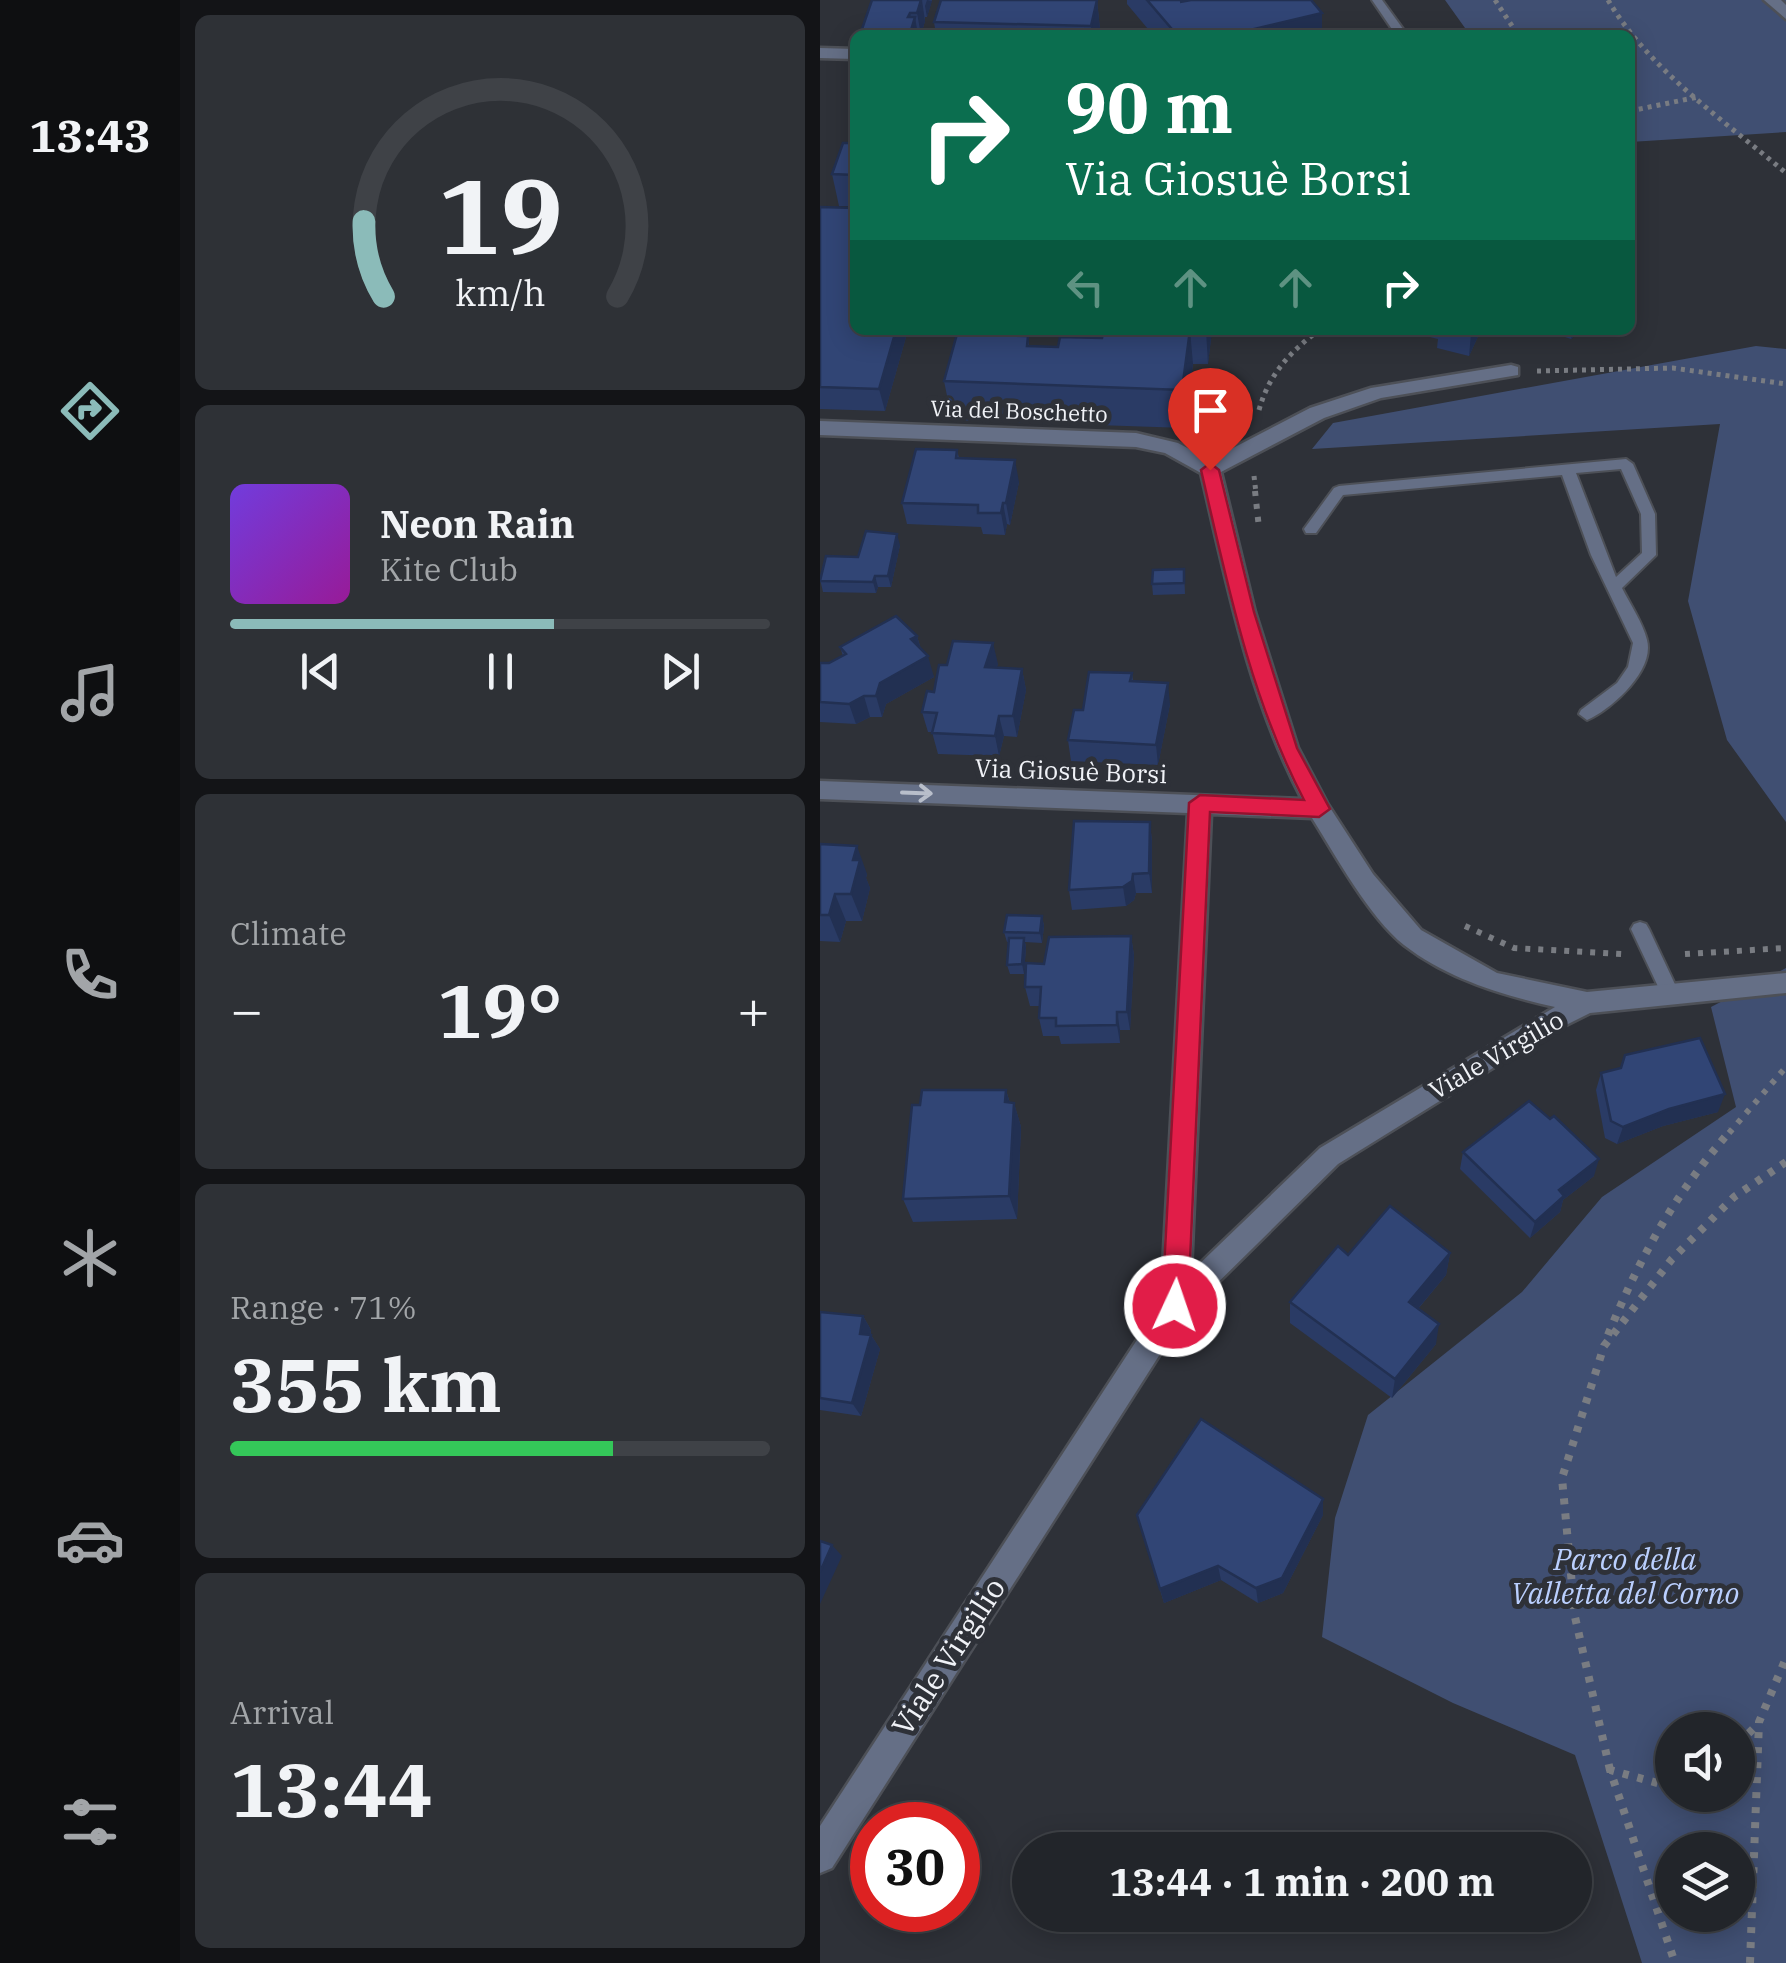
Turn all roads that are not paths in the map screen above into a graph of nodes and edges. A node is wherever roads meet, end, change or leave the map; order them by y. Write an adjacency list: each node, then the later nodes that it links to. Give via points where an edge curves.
1 (1377, 0): 4 (lane)
2 (1772, 0): 3 (street)
3 (1786, 14)
4 (1398, 30)
5 (820, 53): 6 (street)
6 (850, 54)
7 (1511, 372): 10 (street, via 1378,392 1317,413)
8 (820, 428): 10 (street, Via del Boschetto, via 1136,440 1172,448)
9 (1567, 469): 11 (lane, via 1339,491); 12 (lane); 12 (lane, via 1626,464 1648,514 1648,556)
10 (1210, 470): 16 (street, Viale Virgilio, via 1282,731)
11 (1311, 529)
12 (1616, 586): 13 (lane, via 1641,644 1622,687)
13 (1587, 714)
14 (820, 790): 15 (street, Via Giosuè Borsi, one-way to 15)
15 (1200, 803): 16 (street, Via Giosuè Borsi); 21 (street, Viale Virgilio)
16 (1319, 809): 20 (street, Viale Virgilio, via 1364,881 1412,937 1492,982)
17 (1640, 929): 19 (lane)
18 (1786, 983): 19 (street)
19 (1671, 995): 20 (street)
20 (1587, 1003): 21 (street, Viale Virgilio, via 1329,1156)
21 (1175, 1306): 22 (street, Viale Virgilio)
22 (820, 1856)

